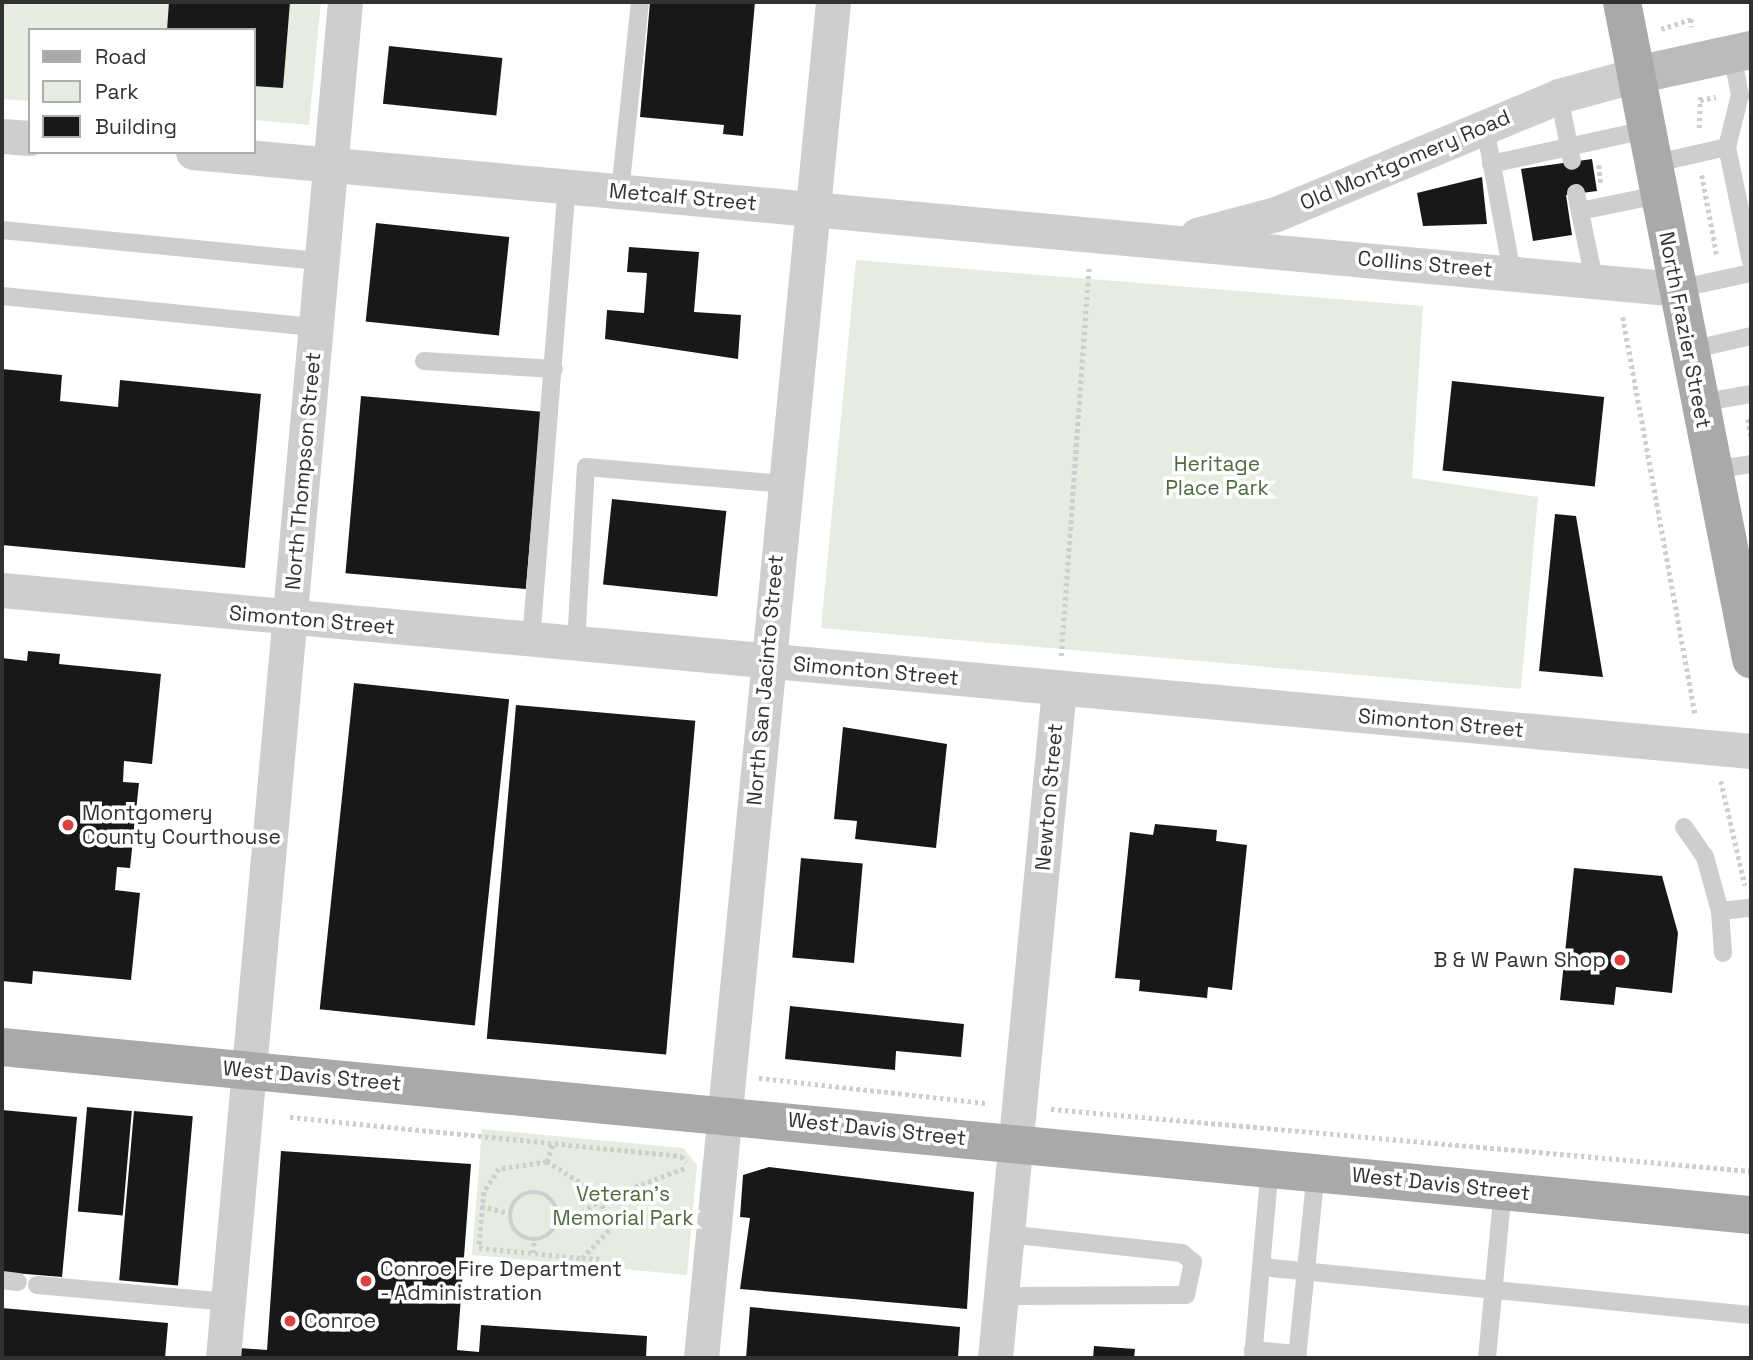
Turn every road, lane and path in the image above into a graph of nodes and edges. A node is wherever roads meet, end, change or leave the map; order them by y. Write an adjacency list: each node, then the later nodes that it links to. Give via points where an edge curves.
1 (345, 2): 16 (street, North Thompson Street)
2 (640, 2): 19 (lane)
3 (833, 2): 21 (street, North San Jacinto Street)
4 (1622, 2): 6 (main road, North Frazier Street)
5 (1742, 52): 6 (main road); 12 (lane, via 1740,95)
6 (1636, 75): 7 (street, Old Montgomery Road); 15 (main road, North Frazier Street)
7 (1559, 96): 8 (street, Old Montgomery Road); 14 (lane)
8 (1485, 127): 17 (lane); 24 (street, Old Montgomery Road, via 1276,214)
9 (2, 135): 10 (street)
10 (28, 138)
11 (1595, 140): 14 (lane); 15 (lane); 20 (path)
12 (1727, 147): 15 (lane); 26 (lane)
13 (216, 154): 16 (street, Metcalf Street)
14 (1570, 154): 17 (lane)
15 (1652, 163): 20 (lane); 30 (main road, North Frazier Street)
16 (329, 164): 18 (street, Metcalf Street); 25 (street, North Thompson Street)
17 (1491, 164): 27 (lane)
18 (567, 187): 19 (street, Metcalf Street); 36 (lane)
19 (620, 192): 21 (street, Metcalf Street)
20 (1605, 206): 29 (lane, via 1578,202)
21 (809, 209): 23 (street, Metcalf Street); 41 (street, North San Jacinto Street)
22 (2, 230): 25 (lane)
23 (1091, 234): 24 (street, Metcalf Street); 49 (path)
24 (1173, 241): 27 (street, Collins Street)
25 (321, 261): 32 (street, North Thompson Street)
26 (1751, 262)
27 (1512, 272): 29 (street, Collins Street)
28 (1751, 273): 30 (lane)
29 (1606, 281): 30 (street, Collins Street); 50 (path, via 1682,662)
30 (1677, 289): 34 (main road, North Frazier Street)
31 (2, 296): 32 (lane)
32 (315, 327): 44 (street, North Thompson Street)
33 (1751, 336): 34 (lane)
34 (1690, 349): 38 (main road, North Frazier Street)
35 (424, 360): 36 (lane)
36 (554, 369): 45 (lane)
37 (1751, 394): 38 (lane)
38 (1700, 403): 40 (main road, North Frazier Street)
39 (1751, 464): 40 (lane)
40 (1713, 470): 42 (main road, North Frazier Street)
41 (783, 484): 46 (lane, via 586,467); 48 (street, North San Jacinto Street)
42 (1740, 540): 47 (main road, North Frazier Street)
43 (2, 590): 44 (street, Simonton Street)
44 (290, 618): 45 (street, Simonton Street); 57 (street, North Thompson Street)
45 (531, 640): 46 (street, Simonton Street)
46 (576, 645): 48 (street, Simonton Street)
47 (1751, 655)
48 (767, 662): 49 (street, Simonton Street); 58 (street, North San Jacinto Street)
49 (1059, 688): 50 (street, Simonton Street); 59 (street, Newton Street)
50 (1707, 747): 51 (street, Simonton Street); 53 (path, via 1726,794)
51 (1751, 751)
52 (1684, 827): 54 (lane, via 1704,857)
53 (1750, 908): 54 (lane)
54 (1720, 911): 55 (lane)
55 (1723, 953)
56 (2, 1047): 57 (main road, West Davis Street)
57 (248, 1071): 60 (main road, West Davis Street); 84 (street, North Thompson Street)
58 (729, 1074): 59 (path); 60 (street, North San Jacinto Street)
59 (1019, 1106): 62 (street, Newton Street); 67 (path)
60 (725, 1113): 62 (main road, West Davis Street); 89 (street, North San Jacinto Street)
61 (290, 1117): 63 (path)
62 (1015, 1143): 65 (main road, West Davis Street); 74 (street, Newton Street)
63 (552, 1144): 64 (path); 69 (path, via 687,1162)
64 (547, 1162): 69 (path); 70 (path, via 499,1168)
65 (1270, 1167): 66 (main road, West Davis Street); 79 (lane)
66 (1316, 1171): 68 (main road, West Davis Street); 80 (lane)
67 (1751, 1171)
68 (1503, 1190): 72 (main road, West Davis Street); 82 (lane)
69 (601, 1199): 73 (path, via 578,1217); 77 (path, via 611,1228)
70 (481, 1206): 71 (path); 76 (path, via 479,1248)
71 (509, 1213): 73 (path, via 513,1202 534,1192 555,1201); 75 (path, via 519,1234)
72 (1751, 1215)
73 (558, 1220): 75 (path, via 548,1236)
74 (1007, 1234): 83 (street, Newton Street); 83 (lane, via 1181,1253 1193,1262 1186,1295)
75 (534, 1239): 76 (path)
76 (533, 1253): 77 (path)
77 (582, 1258): 78 (path)
78 (601, 1259)
79 (1261, 1267): 80 (lane); 86 (lane)
80 (1305, 1271): 82 (lane); 87 (lane)
81 (37, 1285): 84 (lane)
82 (1494, 1288): 85 (lane); 91 (lane)
83 (1000, 1296): 90 (street, Newton Street)
84 (228, 1302): 88 (street, North Thompson Street)
85 (1751, 1315)
86 (1253, 1354): 87 (lane)
87 (1297, 1356)
88 (223, 1358)
89 (701, 1358)
90 (995, 1358)
91 (1487, 1358)

